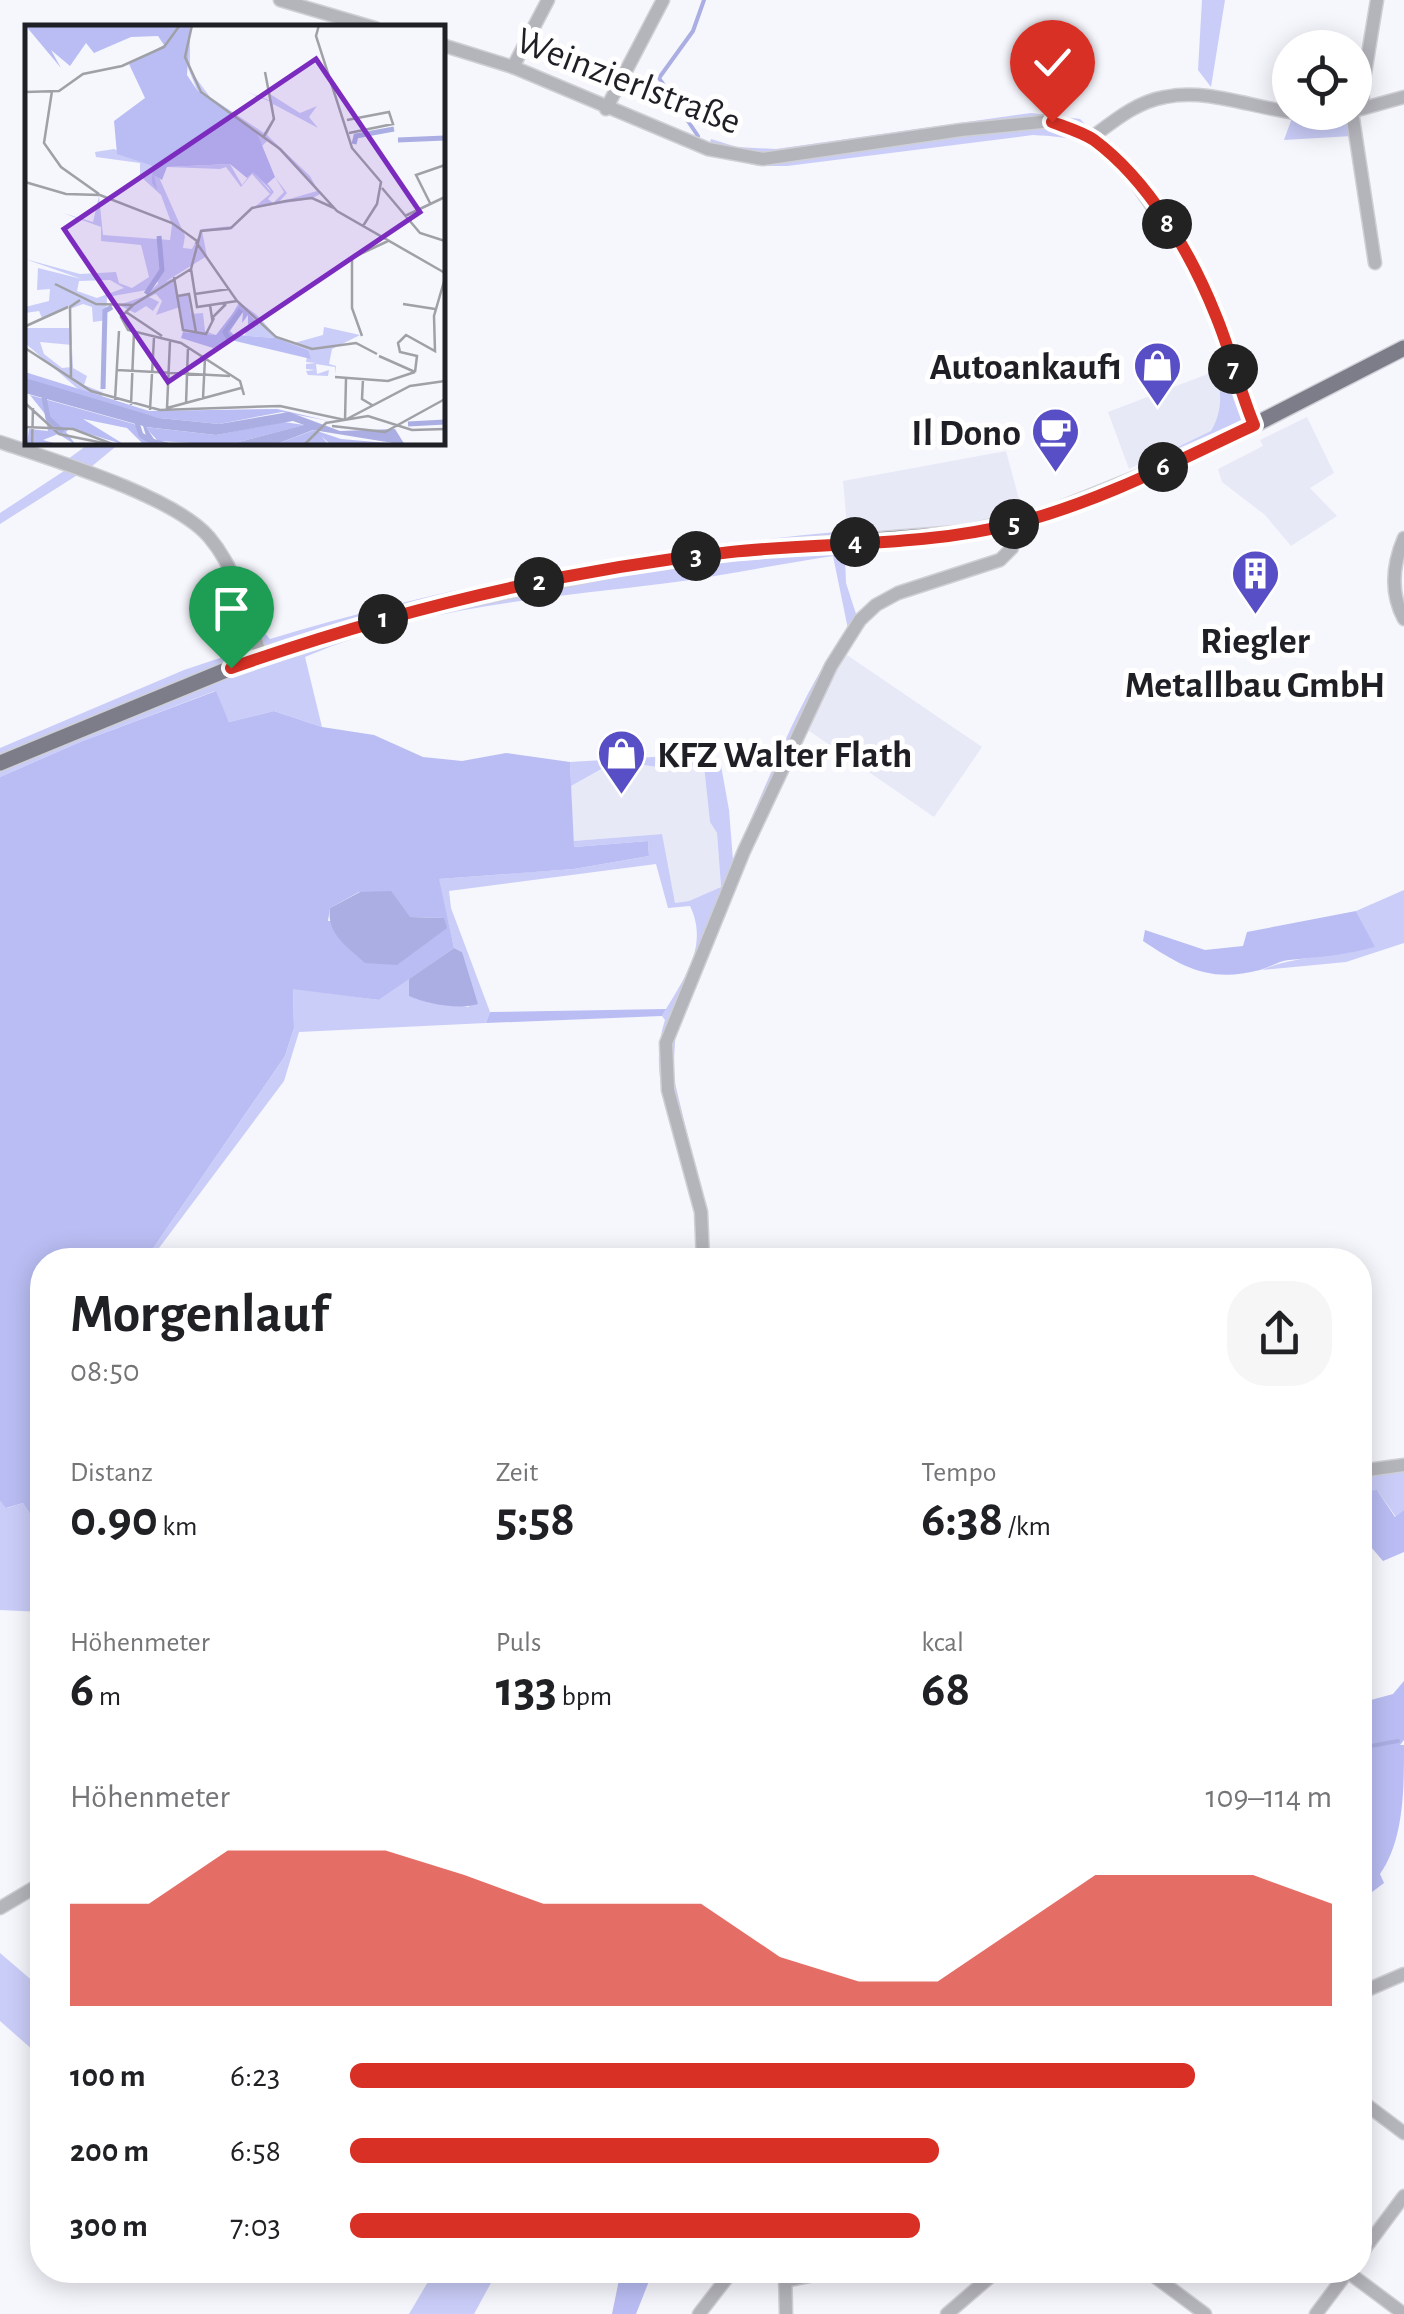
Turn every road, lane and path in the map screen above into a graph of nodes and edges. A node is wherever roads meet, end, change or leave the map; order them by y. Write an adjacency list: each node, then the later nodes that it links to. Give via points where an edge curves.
1 (280, 0): 5 (street)
2 (548, 0): 8 (street)
3 (663, 0): 11 (street)
4 (1377, 0): 6 (street)
5 (366, 25)
6 (1372, 31)
7 (445, 46): 8 (street, Weinzierlstraße)
8 (513, 66): 11 (street, Weinzierlstraße)
9 (1404, 97): 10 (street)
10 (1372, 106)
11 (606, 109): 14 (street, Weinzierlstraße, via 708,150 763,159 1052,122)
12 (1272, 111): 14 (street, via 1204,96 1165,96 1124,113)
13 (1358, 130): 15 (street)
14 (1091, 138): 17 (street, Weinzierlstraße, via 1129,173 1186,255 1215,313)
15 (1375, 263)
16 (1404, 348): 17 (main road)
17 (1254, 425): 19 (main road, via 1099,495)
18 (0, 442): 22 (street, via 105,480 195,524 225,560)
19 (1014, 524): 22 (main road, via 647,562 410,611); 24 (street, via 1012,548 1000,560 898,593 860,620 831,666 744,851 666,1043 668,1090 701,1212)
20 (1404, 538): 21 (street, via 1394,569)
21 (1404, 620)
22 (261, 658): 23 (main road)
23 (0, 762)
24 (703, 1248)
25 (1404, 1466): 26 (street)
26 (1372, 1470)
27 (30, 1890): 28 (street)
28 (0, 1908)
29 (1404, 1974): 30 (street)
30 (1372, 1987)
31 (1372, 2109): 32 (street)
32 (1404, 2133)
33 (1404, 2196): 34 (street)
34 (1372, 2239)
35 (723, 2283): 42 (street)
36 (785, 2283): 43 (street)
37 (983, 2283): 41 (street)
38 (1163, 2283): 44 (street)
39 (1338, 2283): 45 (street)
40 (1363, 2283): 46 (street)
41 (950, 2313)
42 (698, 2314)
43 (786, 2314)
44 (1204, 2314)
45 (1316, 2314)
46 (1404, 2314)

